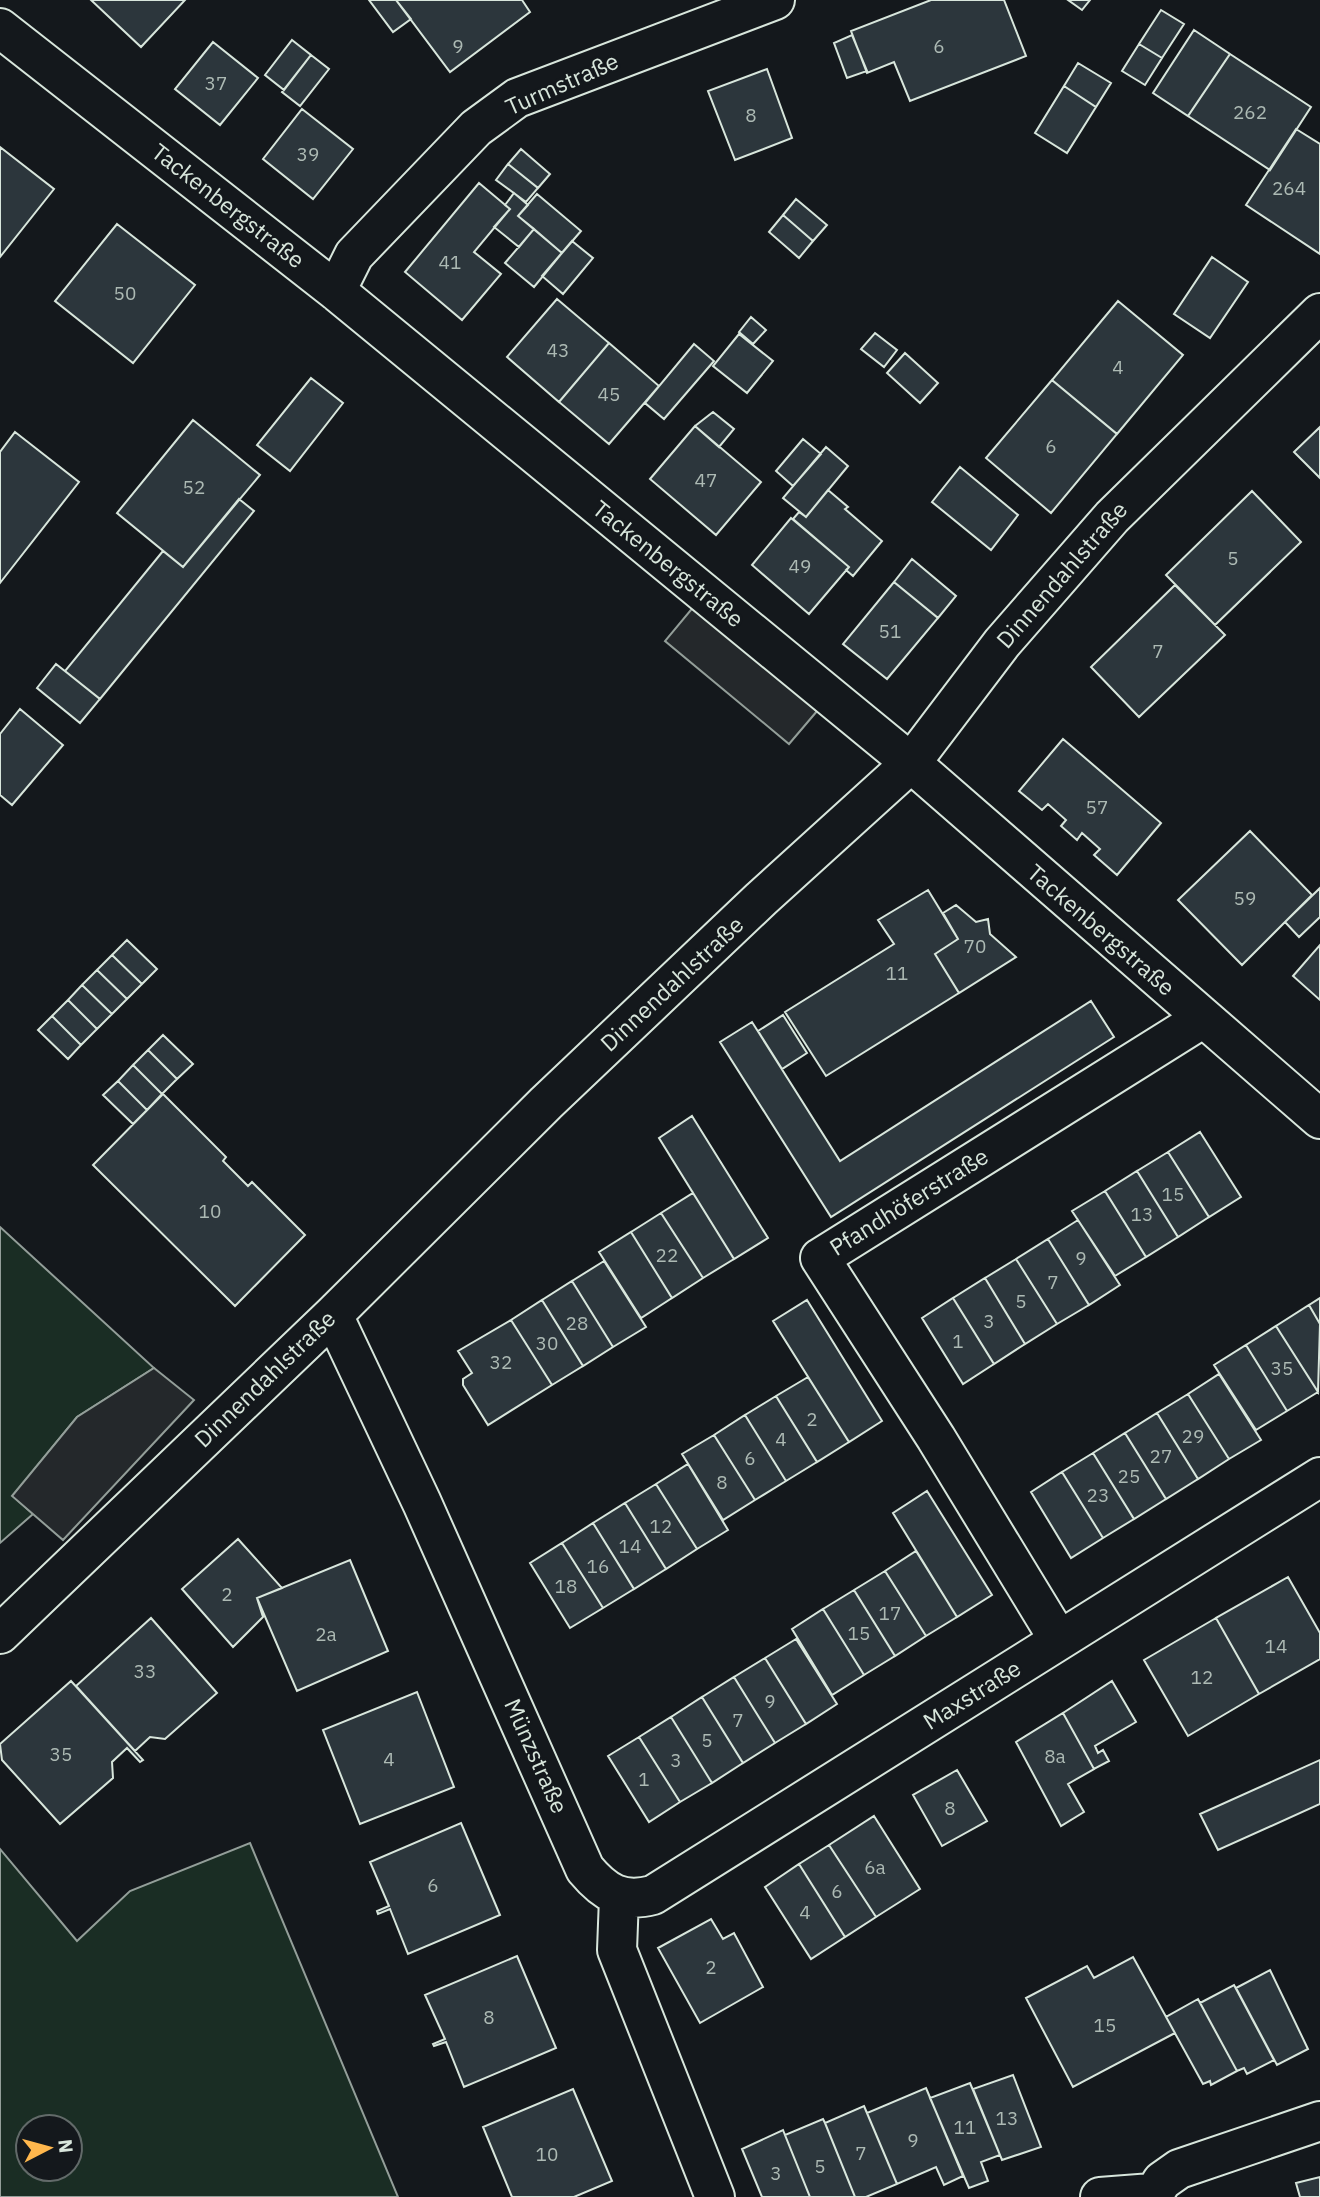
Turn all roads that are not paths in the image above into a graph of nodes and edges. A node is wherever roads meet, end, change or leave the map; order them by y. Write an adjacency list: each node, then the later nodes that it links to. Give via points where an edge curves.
1 (775, 0): 3 (street, Turmstraße, via 517,98 476,128 354,255)
2 (0, 28): 3 (street, Tackenbergstraße)
3 (336, 291): 5 (street, Tackenbergstraße)
4 (1320, 313): 5 (street, Dinnendahlstraße, via 1112,517 1002,643)
5 (911, 763): 6 (street, Tackenbergstraße); 8 (street, Dinnendahlstraße, via 546,1103)
6 (1202, 1020): 7 (street, Tackenbergstraße); 11 (street, Pfandhöferstraße, via 820,1258)
7 (1320, 1119)
8 (333, 1315): 10 (street, Dinnendahlstraße); 12 (street, Münzstraße, via 585,1869)
9 (1320, 1477): 11 (street, Maxstraße)
10 (0, 1634)
11 (1059, 1640): 12 (street, Maxstraße, via 653,1895)
12 (619, 1898): 15 (street, via 617,1950)
13 (1320, 2121): 14 (street)
14 (1161, 2186): 16 (street)
15 (715, 2197)
16 (1100, 2197)

